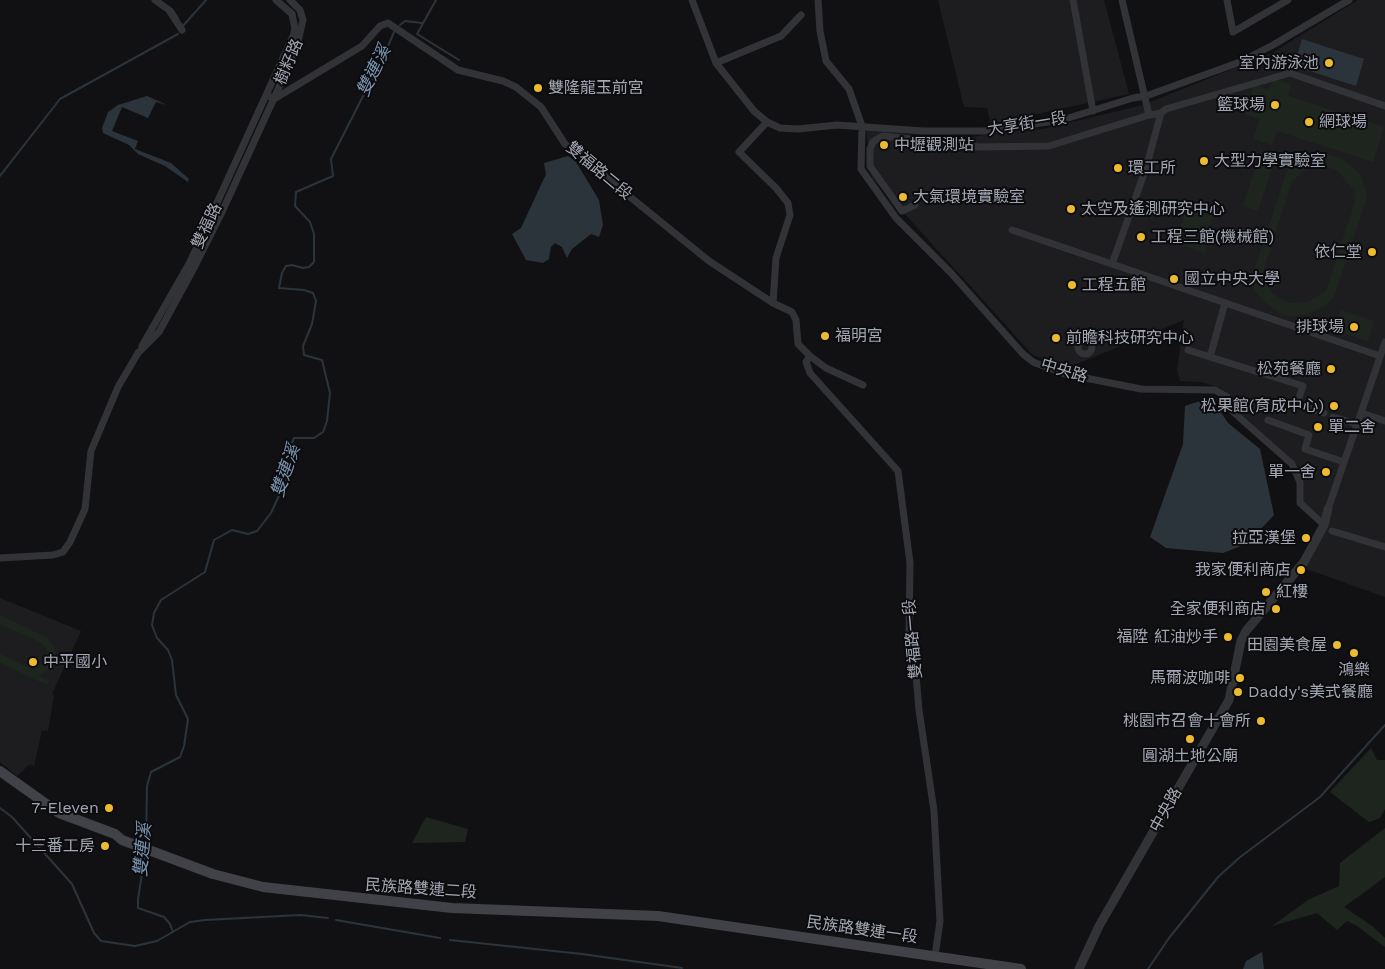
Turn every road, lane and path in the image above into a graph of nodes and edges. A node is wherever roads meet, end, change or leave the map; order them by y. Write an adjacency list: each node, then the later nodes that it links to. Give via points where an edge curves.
1 (155, 0): 12 (street, via 169,10)
2 (276, 0): 15 (street, 樹籽路, via 292,14 295,29)
3 (290, 0): 15 (street, 樹籽路, via 300,10 303,27 296,50)
4 (692, 0): 13 (street, 大享街一段)
5 (818, 0): 21 (street, via 826,61 849,89)
6 (1073, 0): 17 (street)
7 (1122, 0): 14 (street)
8 (1227, 0): 10 (street, via 1233,32)
9 (1349, 0): 14 (street, 大享街一段, via 1240,62)
10 (1283, 1)
11 (801, 15): 13 (street, via 781,36)
12 (182, 30)
13 (716, 63): 20 (street, 大享街一段, via 754,111)
14 (1146, 96): 17 (street, 大享街一段); 19 (street)
15 (270, 97): 26 (street, 雙福路二段, via 362,46 380,26 388,23 458,70 516,87 541,107 565,144 709,261); 44 (street, via 222,212 195,266 159,332 138,353 118,387 91,451 85,509 70,542 63,552 53,555)
16 (1385, 106): 18 (street, via 1290,73)
17 (1093, 111): 21 (street, 大享街一段, via 1062,120 984,132)
18 (1161, 113): 19 (street); 24 (street, via 1146,168)
19 (1149, 115): 22 (street, via 1049,146 979,147 883,136 873,142 870,166 902,211)
20 (767, 122): 21 (street, 大享街一段, via 780,128 798,129); 26 (street, via 739,152 788,204 790,215 776,258)
21 (862, 126): 41 (street, 中央路, via 861,169 896,218 951,272 1028,358 1065,374 1141,389 1215,390 1221,393 1227,397 1232,411 1292,464 1300,482 1300,503)
22 (915, 205)
23 (1012, 230): 24 (street)
24 (1112, 264): 25 (street)
25 (1225, 302): 30 (street); 31 (street)
26 (773, 303): 29 (street, 雙福路二段, via 792,312 798,344)
27 (1385, 342): 31 (street)
28 (1188, 350): 30 (street)
29 (810, 356): 32 (street, 雙福路二段, via 826,368); 49 (street, 雙福路一段, via 806,362 810,373 898,471 910,563 909,633 934,811 940,921)
30 (1210, 356): 33 (street, via 1303,386 1297,404)
31 (1380, 356): 34 (street)
32 (863, 385)
33 (1324, 413)
34 (1361, 413): 37 (street); 38 (street)
35 (1334, 417): 38 (street)
36 (1268, 420): 39 (street, via 1309,436 1305,449)
37 (1385, 421)
38 (1357, 424): 39 (street)
39 (1344, 462): 40 (street)
40 (1328, 509): 41 (street, 中央路)
41 (1324, 524): 51 (street, 中央路, via 1304,562 1240,641 1229,700 1098,926)
42 (1332, 530): 43 (street)
43 (1385, 547)
44 (0, 558)
45 (0, 771): 47 (main road, via 60,813 115,834)
46 (0, 779): 47 (main road, via 58,819 113,840)
47 (122, 840): 48 (main road, 民族路雙連二段, via 213,874 279,890 452,908 658,916)
48 (698, 922): 49 (main road, 民族路雙連一段)
49 (935, 956): 50 (main road, 民族路雙連一段)
50 (1021, 969)
51 (1079, 969)

